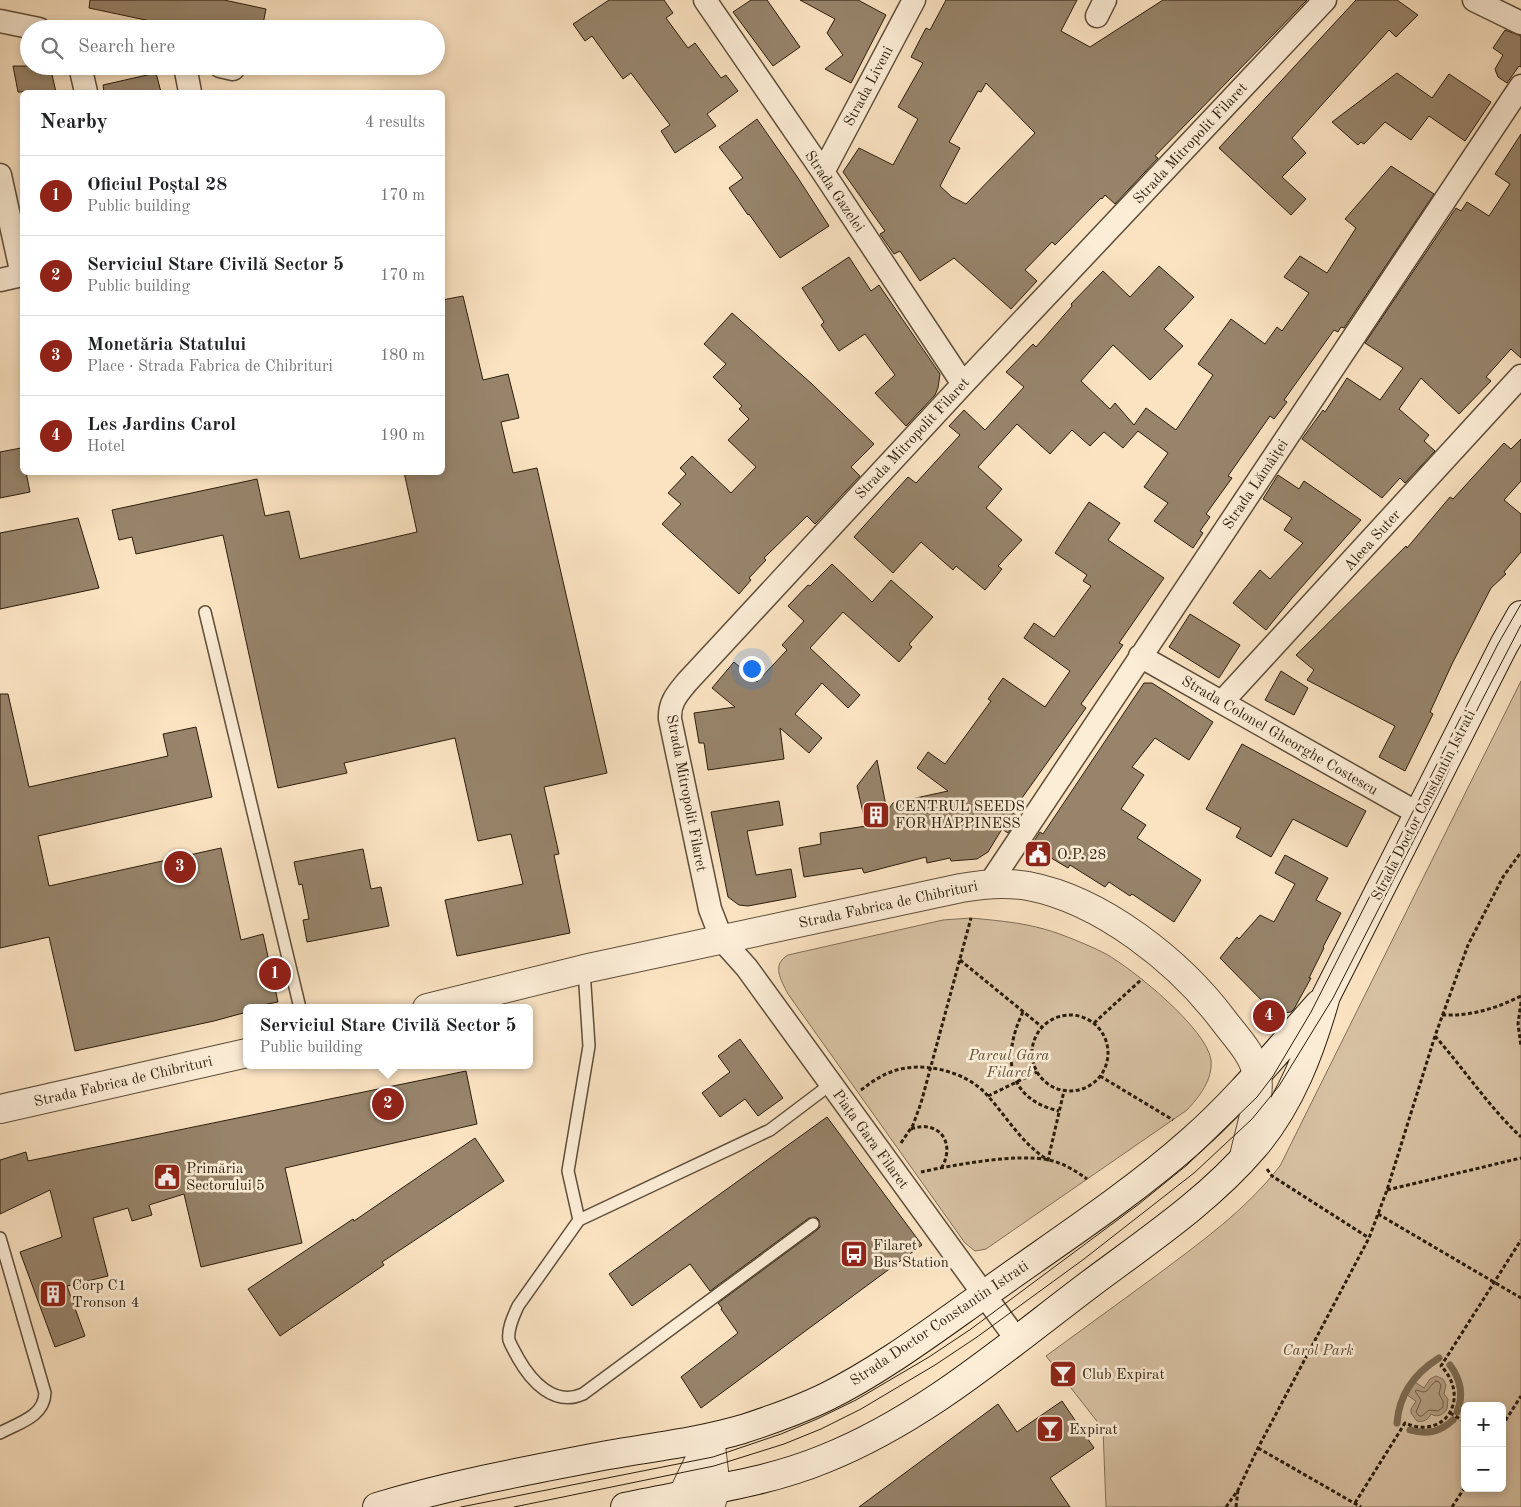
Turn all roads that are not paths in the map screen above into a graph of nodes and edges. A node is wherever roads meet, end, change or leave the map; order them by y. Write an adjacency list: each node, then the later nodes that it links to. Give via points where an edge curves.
1 (705, 0): 13 (street, Strada Gazelei)
2 (914, 0): 13 (street, Strada Liveni)
3 (1325, 0): 17 (street, Strada Mitropolit Filaret)
4 (1474, 0): 6 (street)
5 (0, 21): 7 (street)
6 (1521, 23)
7 (20, 25)
8 (82, 75): 11 (street)
9 (187, 75): 12 (street)
10 (1521, 86): 20 (street, Strada Lămâiței)
11 (86, 90)
12 (190, 90)
13 (823, 172): 17 (street, Strada Gazelei)
14 (0, 175): 15 (street)
15 (15, 276)
16 (1521, 376): 21 (street, Aleea Suter)
17 (963, 384): 24 (street, Strada Mitropolit Filaret, via 686,682 672,702 670,719 710,909)
18 (204, 612): 27 (lane)
19 (1521, 615): 22 (main road, Strada Doctor Constantin Istrati)
20 (1140, 656): 21 (street, Strada Colonel Gheorghe Costescu); 23 (street, Strada Lămâiței)
21 (1222, 702): 22 (street, Strada Colonel Gheorghe Costescu)
22 (1419, 814): 26 (main road, Strada Doctor Constantin Istrati)
23 (990, 883): 24 (main road, Strada Fabrica de Chibrituri); 30 (main road, Strada Fabrica de Chibrituri, via 1028,886 1057,894 1087,907 1147,944 1182,972 1214,1008 1244,1046)
24 (722, 940): 25 (main road, Strada Fabrica de Chibrituri); 31 (street, Piața Gara Filaret, via 747,968)
25 (584, 969): 28 (main road, Strada Fabrica de Chibrituri); 34 (lane, via 589,1046 568,1171)
26 (1326, 996): 30 (main road, Strada Doctor Constantin Istrati); 33 (main road, Strada Doctor Constantin Istrati, via 1292,1086 1278,1113)
27 (299, 1004)
28 (443, 1004)
29 (243, 1054): 32 (main road, Strada Fabrica de Chibrituri)
30 (1257, 1076): 33 (main road, Strada Fabrica de Chibrituri); 37 (main road, Strada Doctor Constantin Istrati, via 1223,1112 1162,1165)
31 (831, 1084): 34 (lane, via 770,1130); 37 (street, Piața Gara Filaret)
32 (1, 1105)
33 (1249, 1152): 38 (main road, Strada Doctor Constantin Istrati, via 1166,1227)
34 (579, 1220): 35 (lane, via 518,1306 509,1336 522,1366 537,1384 546,1391 569,1398 583,1394)
35 (812, 1224)
36 (0, 1238): 39 (lane, via 45,1393 40,1411)
37 (983, 1295): 38 (street, Piața Gara Filaret); 40 (main road, Strada Doctor Constantin Istrati, via 879,1366 826,1397 764,1422)
38 (1017, 1340): 41 (main road, Strada Doctor Constantin Istrati, via 926,1406 882,1433 799,1469)
39 (0, 1433)
40 (710, 1438): 41 (main road); 42 (main road); 43 (main road, Strada Doctor Constantin Istrati, via 470,1484)
41 (713, 1498): 42 (main road, Strada Doctor Constantin Istrati)
42 (680, 1501): 44 (main road, Strada Doctor Constantin Istrati)
43 (377, 1507)
44 (625, 1507)

